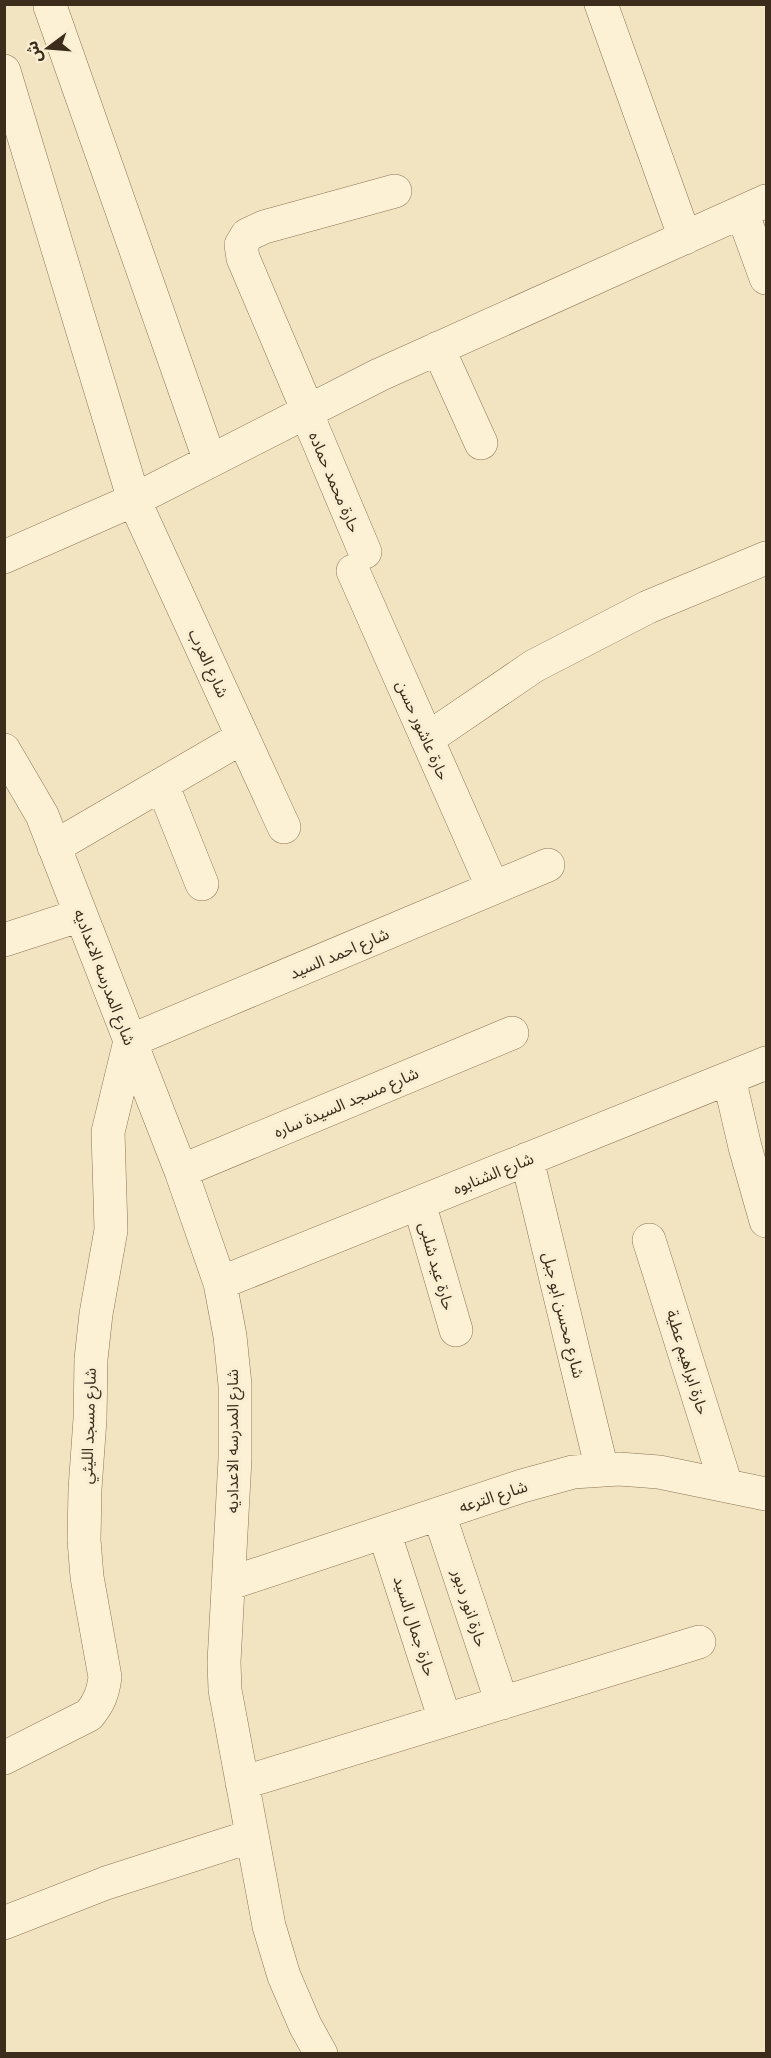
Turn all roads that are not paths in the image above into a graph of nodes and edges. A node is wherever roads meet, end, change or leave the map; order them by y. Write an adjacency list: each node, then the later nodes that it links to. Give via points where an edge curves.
1 (601, 4): 6 (street)
2 (50, 6): 11 (street)
3 (4, 71): 12 (street, شارع العرب)
4 (395, 191): 9 (street, حارة محمد حماده, via 264,227 247,235 241,245)
5 (754, 207): 6 (street); 7 (street)
6 (685, 238): 8 (street)
7 (766, 278)
8 (438, 348): 9 (street); 10 (street)
9 (307, 411): 11 (street); 15 (street, حارة محمد حماده)
10 (481, 443)
11 (210, 461): 12 (street)
12 (134, 500): 13 (street); 16 (street, شارع العرب)
13 (4, 557)
14 (766, 558): 17 (street, via 648,607 534,666)
15 (359, 562): 17 (street, حارة عاشور حسن)
16 (243, 737): 19 (street); 20 (street, شارع العرب)
17 (427, 739): 24 (street, حارة عاشور حسن)
18 (4, 750): 21 (street, شارع المدرسه الاعداديه, via 42,815)
19 (162, 784): 21 (street); 23 (street)
20 (284, 827)
21 (54, 847): 25 (street, شارع المدرسه الاعداديه)
22 (548, 865): 24 (street, شارع احمد السيد)
23 (202, 884)
24 (493, 888): 28 (street, شارع احمد السيد)
25 (81, 915): 26 (street); 28 (street, شارع المدرسه الاعداديه)
26 (4, 940)
27 (512, 1033): 32 (street, شارع مسجد السيدة ساره)
28 (130, 1041): 32 (street, شارع المدرسه الاعداديه); 47 (street, شارع مسجد الليثي, via 108,1132 111,1230 91,1359 85,1489 87,1577 105,1677 103,1691 89,1715)
29 (766, 1063): 30 (street, شارع الشنابوه)
30 (729, 1078): 31 (street, شارع الشنابوه); 34 (street)
31 (527, 1159): 33 (street, شارع الشنابوه); 38 (street, شارع محسن ابو جبل)
32 (181, 1171): 36 (street, شارع المدرسه الاعداديه)
33 (419, 1203): 36 (street, شارع الشنابوه); 37 (street, حارة عيد شلبى)
34 (766, 1221)
35 (649, 1240): 39 (street, حارة ابراهيم عطية)
36 (220, 1283): 43 (street, شارع المدرسه الاعداديه, via 235,1385 236,1459)
37 (456, 1330)
38 (602, 1470): 39 (street, شارع الترعه, via 659,1472); 41 (street, شارع الترعه, via 573,1472)
39 (726, 1485): 40 (street, شارع الترعه)
40 (766, 1494)
41 (439, 1514): 42 (street, شارع الترعه); 45 (street, حارة انور دبور)
42 (384, 1532): 43 (street, شارع الترعه); 46 (street, حارة جمال السيد)
43 (228, 1584): 48 (street, شارع المدرسه الاعداديه, via 225,1690)
44 (699, 1642): 45 (street)
45 (501, 1703): 46 (street)
46 (445, 1720): 48 (street)
47 (4, 1758)
48 (242, 1783): 49 (street, شارع المدرسه الاعداديه)
49 (252, 1836): 50 (street, via 106,1883); 51 (street, شارع المدرسه الاعداديه, via 269,1926 284,1976)
50 (4, 1923)
51 (321, 2054)

